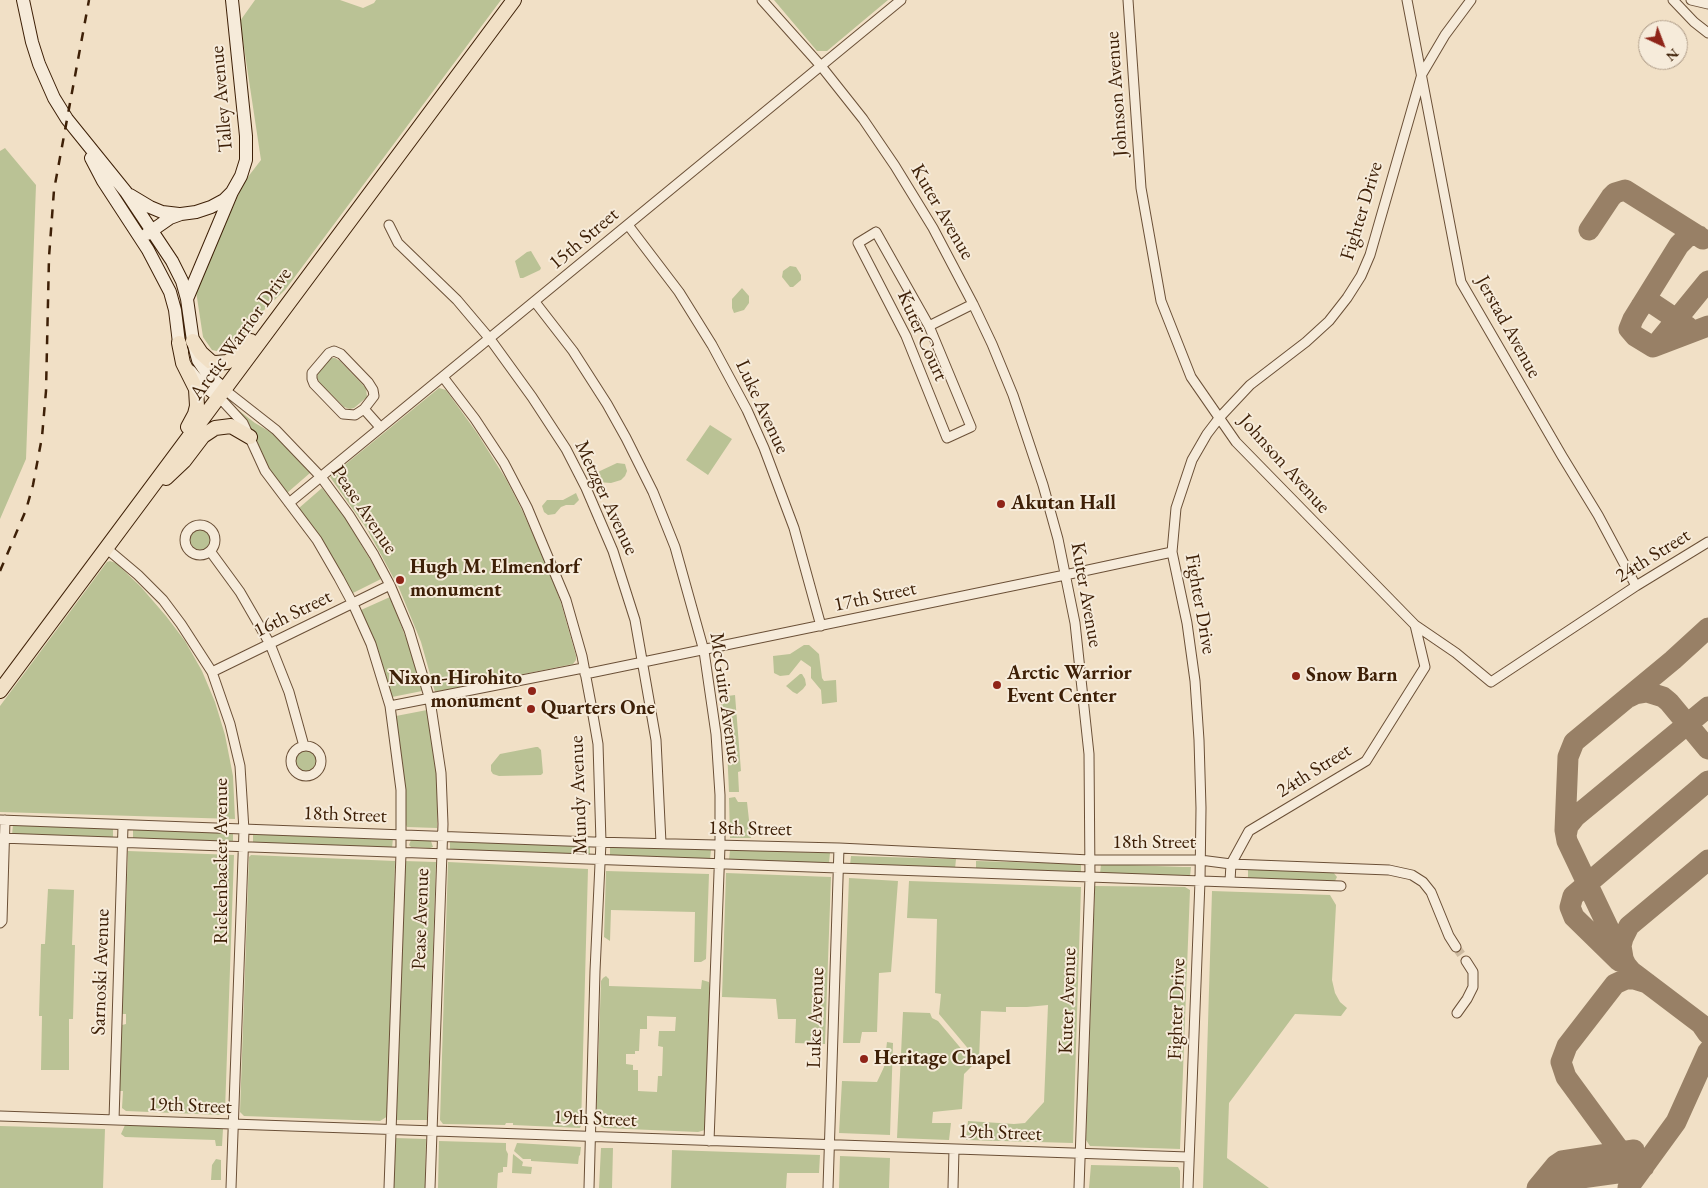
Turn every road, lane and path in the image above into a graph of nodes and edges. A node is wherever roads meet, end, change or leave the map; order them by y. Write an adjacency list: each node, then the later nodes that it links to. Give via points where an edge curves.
1 (23, 0): 15 (street, Pease Avenue, via 32,42 47,82 62,112)
2 (232, 0): 17 (street, Talley Avenue, via 246,136 246,160)
3 (514, 0): 26 (main road, Arctic Warrior Drive)
4 (762, 0): 13 (street, Kuter Avenue)
5 (901, 0): 13 (street, 15th Street)
6 (1128, 0): 35 (street, Johnson Avenue, via 1141,188 1161,302 1191,377)
7 (1407, 0): 14 (street, Jerstad Avenue)
8 (1471, 0): 14 (street, Fighter Drive)
9 (1673, 0): 12 (street)
10 (1691, 0): 11 (street)
11 (1708, 4)
12 (1708, 32)
13 (821, 66): 20 (street, 15th Street); 28 (street, Kuter Avenue, via 895,166 933,228)
14 (1422, 74): 35 (street, Fighter Drive, via 1370,255 1361,276 1329,320 1250,385); 48 (street, Jerstad Avenue, via 1461,282)
15 (81, 138): 16 (street, Pease Avenue); 22 (street, Pease Avenue, via 103,181)
16 (126, 192): 18 (street, via 150,208); 21 (street, Pease Avenue)
17 (232, 192): 18 (street, via 211,207); 23 (street, Talley Avenue)
18 (181, 214): 21 (street)
19 (388, 225): 30 (street, Metzger Avenue, via 398,243 457,300)
20 (628, 225): 27 (street, 15th Street); 51 (street, Luke Avenue, via 679,292 747,410 794,528)
21 (152, 230): 22 (street, via 147,234); 24 (street, Pease Avenue)
22 (146, 246): 24 (street, via 160,264); 31 (street, Pease Avenue, via 170,292)
23 (203, 263): 24 (street, via 184,272); 25 (street, Talley Avenue)
24 (177, 271): 25 (street, Pease Avenue)
25 (187, 299): 31 (street, Pease Avenue)
26 (289, 301): 31 (main road, via 237,356 227,362 212,362); 33 (main road, Arctic Warrior Drive)
27 (536, 302): 30 (street, 15th Street); 53 (street, McGuire Avenue, via 607,404 653,492 675,547)
28 (973, 304): 29 (street, Kuter Court); 46 (street, Kuter Avenue, via 1030,443)
29 (929, 326): 29 (street, Kuter Court, via 970,427 947,438 906,336 858,243 876,232)
30 (490, 339): 32 (street, 15th Street); 54 (street, Metzger Avenue, via 566,449 586,488 625,585)
31 (186, 342): 33 (street, Pease Avenue); 39 (main road, via 183,363 196,388 197,406)
32 (443, 377): 36 (street, 15th Street); 55 (street, Mundy Avenue, via 480,426 528,506 566,600)
33 (222, 393): 37 (street, Pease Avenue); 38 (street, Pease Avenue, via 276,430); 39 (main road, Arctic Warrior Drive)
34 (364, 408): 34 (street, via 374,396 368,382 341,354 329,353 312,373 314,384 342,414 355,415); 36 (street)
35 (1220, 417): 45 (street, Fighter Drive, via 1192,460 1183,485 1176,508); 50 (street, Johnson Avenue, via 1236,442)
36 (380, 427): 38 (street, 15th Street)
37 (250, 437): 40 (main road, via 231,426 208,431 177,469); 41 (street, Pease Avenue, via 265,471)
38 (321, 478): 41 (street, 15th Street); 47 (street, Pease Avenue, via 349,515)
39 (155, 482): 40 (main road, Arctic Warrior Drive)
40 (143, 499): 43 (main road, Arctic Warrior Drive)
41 (289, 503): 49 (street, Pease Avenue, via 317,540)
42 (1708, 542): 48 (street, 24th Street)
43 (106, 548): 56 (street, Rickenbacker Avenue, via 163,600); 58 (main road, Arctic Warrior Drive)
44 (210, 551): 52 (street, via 240,592)
45 (1172, 552): 46 (street, 17th Street); 79 (street, Fighter Drive, via 1187,623 1194,681 1201,789)
46 (1066, 575): 51 (street, 17th Street); 78 (street, Kuter Avenue, via 1076,632 1089,754)
47 (390, 586): 49 (street, 16th Street); 59 (street, Pease Avenue, via 409,630)
48 (1636, 586): 57 (street, 24th Street)
49 (353, 604): 52 (street, 16th Street); 60 (street, Pease Avenue, via 377,660)
50 (1415, 625): 57 (street, Johnson Avenue, via 1456,653); 81 (street, 24th Street, via 1425,667 1366,761 1248,831)
51 (821, 626): 53 (street, 17th Street)
52 (270, 644): 56 (street, 16th Street); 61 (street, via 289,692)
53 (704, 651): 54 (street, 17th Street); 71 (street, McGuire Avenue, via 716,734)
54 (643, 662): 55 (street, 17th Street); 69 (street, Metzger Avenue, via 656,740)
55 (584, 671): 59 (street, 17th Street); 68 (street, Mundy Avenue, via 598,744)
56 (212, 672): 64 (street, Rickenbacker Avenue, via 240,766)
57 (1490, 682)
58 (0, 691)
59 (430, 700): 60 (street, 17th Street); 66 (street, Pease Avenue, via 441,773)
60 (390, 706): 65 (street, Pease Avenue, via 402,790)
61 (304, 746)
62 (3, 820): 63 (street, 18th Street); 67 (street)
63 (122, 826): 64 (street, 18th Street); 70 (street, Sarnoski Avenue)
64 (244, 830): 65 (street, 18th Street); 72 (street, Rickenbacker Avenue)
65 (401, 835): 66 (street, 18th Street); 74 (street, Pease Avenue)
66 (442, 836): 68 (street, 18th Street); 75 (street, Pease Avenue)
67 (2, 839): 70 (street, 18th Street); 88 (street)
68 (601, 842): 69 (street, 18th Street); 77 (street, Mundy Avenue)
69 (661, 843): 71 (street, 18th Street)
70 (122, 844): 72 (street, 18th Street); 93 (street, Sarnoski Avenue)
71 (720, 846): 73 (street, 18th Street); 80 (street, McGuire Avenue)
72 (243, 847): 74 (street, 18th Street); 94 (street, Rickenbacker Avenue)
73 (839, 848): 76 (street, 18th Street); 82 (street, Luke Avenue)
74 (401, 853): 75 (street, 18th Street); 95 (street, Pease Avenue)
75 (442, 855): 77 (street, 18th Street); 96 (street, Pease Avenue)
76 (963, 855): 78 (street, 18th Street); 83 (street)
77 (600, 860): 80 (street, 18th Street); 97 (street, Mundy Avenue)
78 (1090, 860): 79 (street, 18th Street); 84 (street, Kuter Avenue)
79 (1200, 860): 81 (street, 18th Street); 85 (street, Fighter Drive)
80 (719, 864): 82 (street, 18th Street); 98 (street, McGuire Avenue)
81 (1231, 864): 86 (street, 24th Street); 89 (street, 18th Street, via 1389,870 1412,875 1431,892)
82 (839, 869): 83 (street, 18th Street); 99 (street, Luke Avenue)
83 (964, 872): 84 (street, 18th Street)
84 (1090, 878): 85 (street, 18th Street); 101 (street, Kuter Avenue)
85 (1200, 881): 86 (street, 18th Street); 102 (street, Fighter Drive)
86 (1230, 881): 87 (street, 18th Street)
87 (1341, 886)
88 (0, 923)
89 (1456, 947)
90 (1466, 961): 91 (street, via 1473,972 1473,986)
91 (1458, 1013)
92 (0, 1116): 93 (street, 19th Street)
93 (114, 1120): 94 (street, 19th Street)
94 (234, 1125): 95 (street, 19th Street); 103 (street, Rickenbacker Avenue)
95 (390, 1129): 96 (street, 19th Street); 104 (street, Pease Avenue)
96 (432, 1132): 97 (street, 19th Street); 105 (street, Pease Avenue)
97 (591, 1136): 98 (street, 19th Street); 106 (street, Mundy Avenue)
98 (709, 1141): 99 (street, 19th Street)
99 (829, 1145): 100 (street, 19th Street); 107 (street, Luke Avenue)
100 (954, 1149): 101 (street, 19th Street); 108 (street)
101 (1080, 1154): 102 (street, 19th Street); 109 (street, Kuter Avenue)
102 (1188, 1157): 110 (street, Fighter Drive)
103 (231, 1188)
104 (389, 1188)
105 (430, 1188)
106 (589, 1188)
107 (828, 1188)
108 (953, 1188)
109 (1078, 1188)
110 (1188, 1188)

